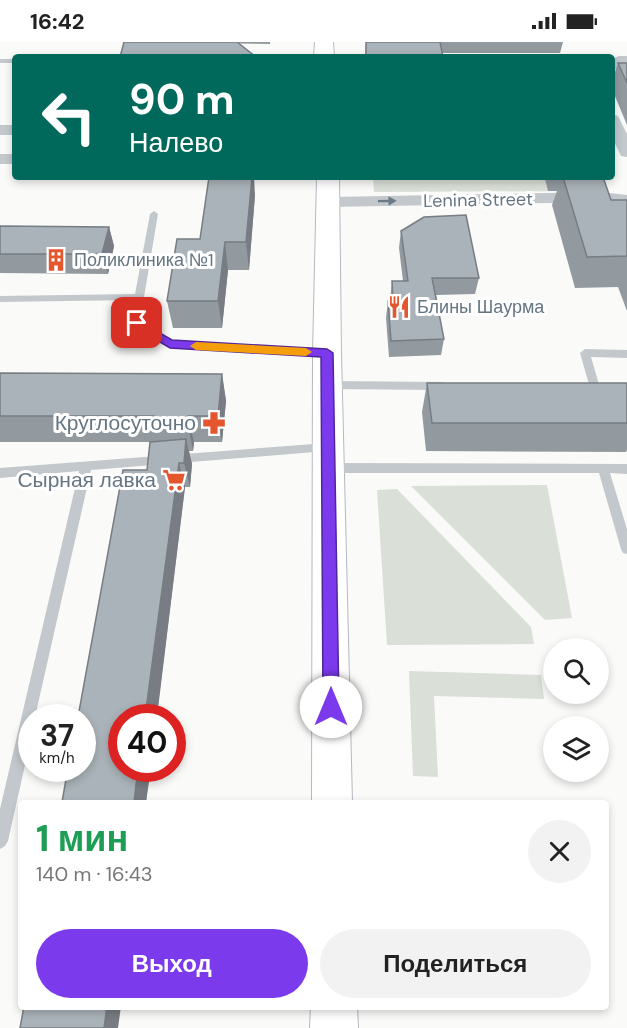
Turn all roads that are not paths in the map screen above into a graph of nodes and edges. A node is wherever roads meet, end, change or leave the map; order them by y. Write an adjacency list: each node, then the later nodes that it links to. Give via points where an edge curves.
1 (615, 126): 2 (street)
2 (627, 152)
3 (328, 189): 4 (street, Lenina Street, one-way to 4); 8 (street)
4 (627, 200)
5 (154, 214): 6 (lane)
6 (139, 297): 7 (lane); 8 (lane, via 137,323 170,344)
7 (0, 299)
8 (327, 353): 10 (street)
9 (627, 354): 12 (lane, via 585,353 600,388)
10 (327, 385): 11 (lane); 13 (street)
11 (451, 386)
12 (583, 388)
13 (328, 458): 14 (lane); 15 (lane); 19 (street)
14 (86, 466): 17 (lane); 20 (lane)
15 (603, 469): 16 (lane); 18 (lane)
16 (627, 469)
17 (0, 473)
18 (627, 549)
19 (332, 800)
20 (0, 841)
21 (334, 1010): 22 (street)
22 (334, 1028)

